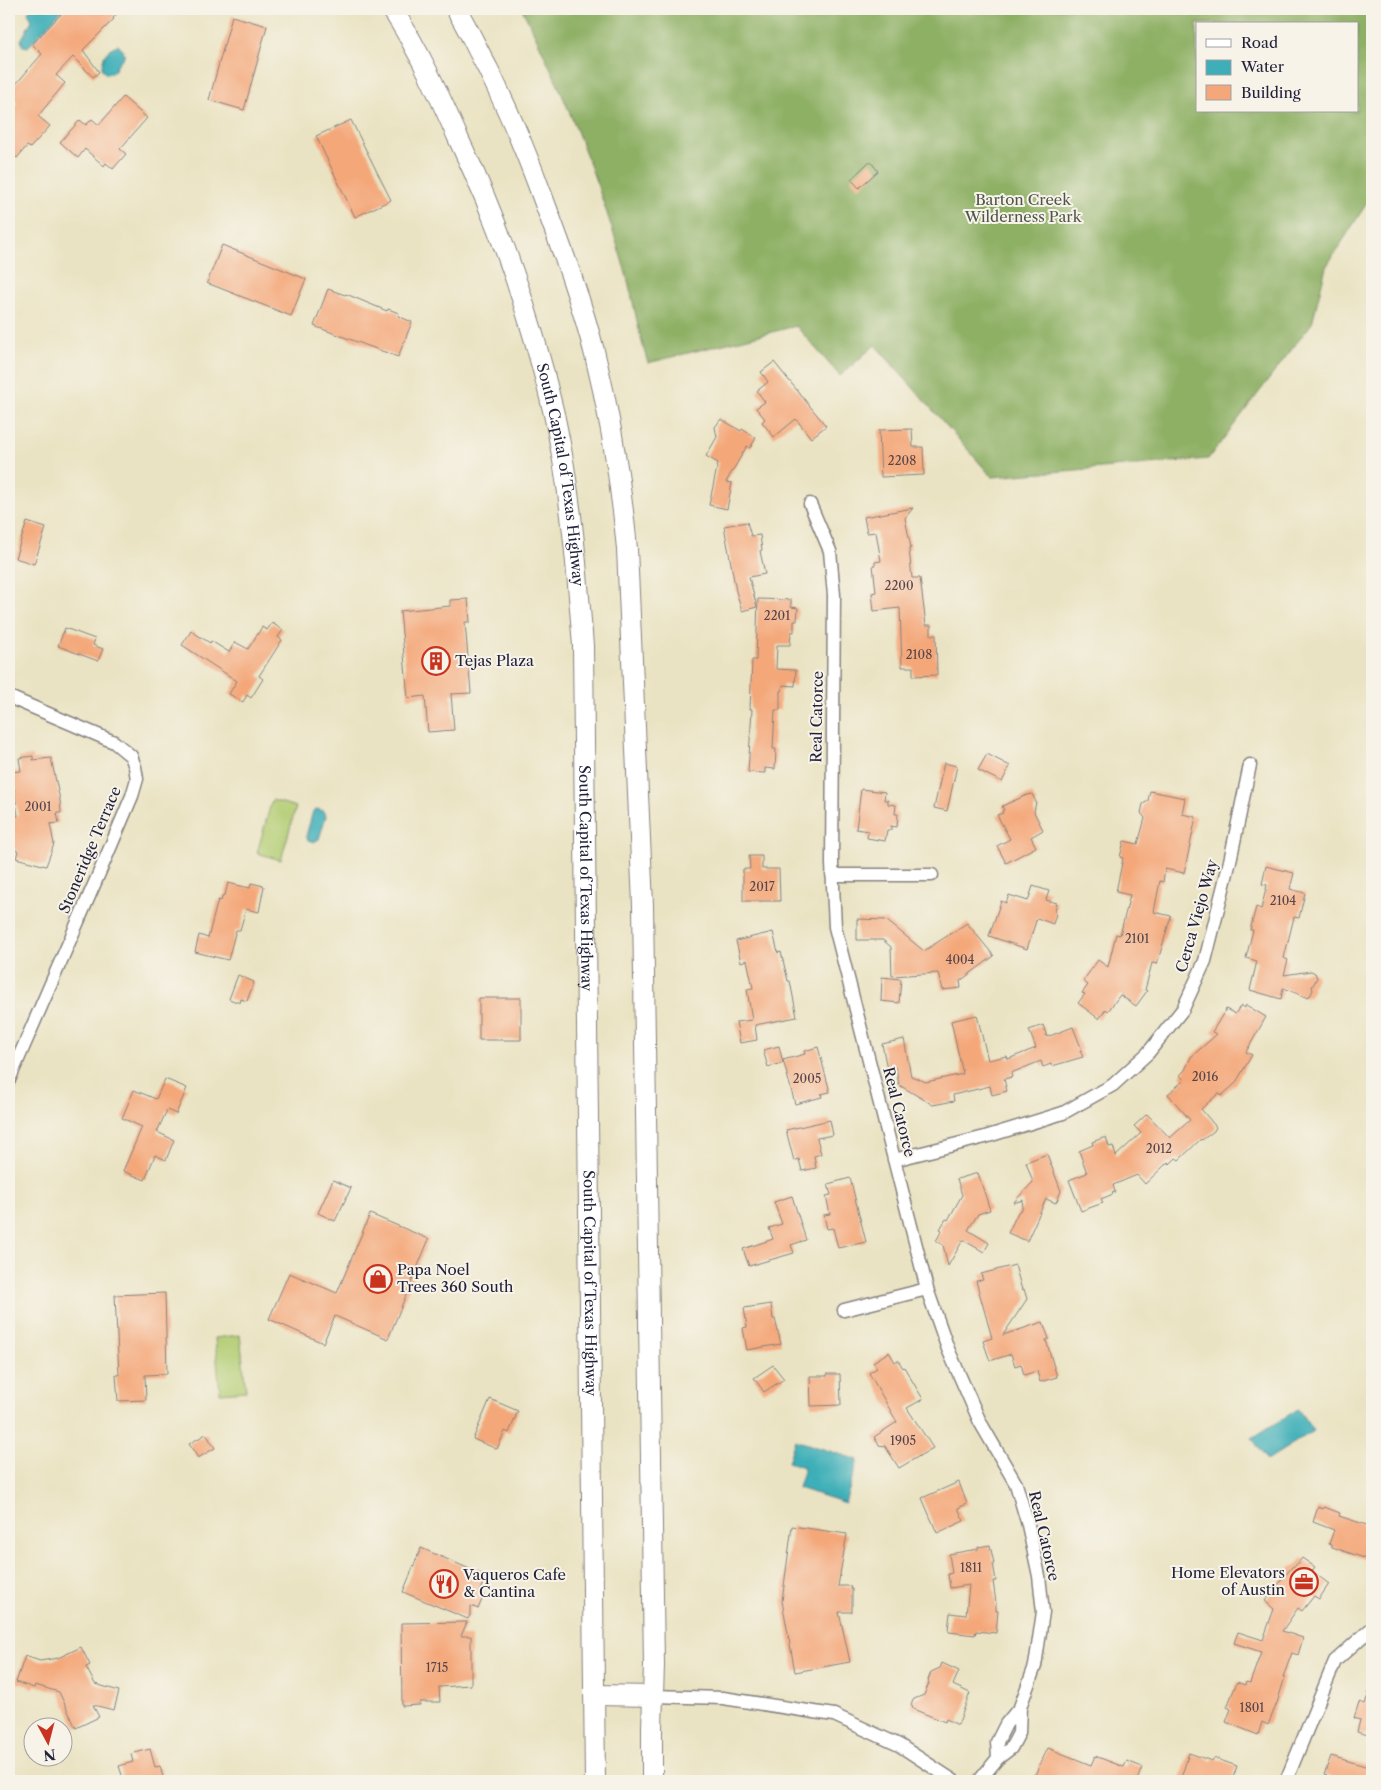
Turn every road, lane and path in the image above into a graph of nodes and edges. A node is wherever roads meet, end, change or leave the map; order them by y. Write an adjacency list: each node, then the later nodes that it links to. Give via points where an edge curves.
1 (392, 9): 13 (highway, South Capital of Texas Highway, via 436,88 475,171 511,265 534,335 554,415 577,564 584,646)
2 (456, 9): 14 (highway, via 507,107 570,270 595,356 614,443 622,501 627,549 643,905)
3 (810, 504): 6 (street, Real Catorce, via 830,552 834,596)
4 (9, 697): 8 (street, Stoneridge Terrace, via 114,742 131,756 137,779 108,855)
5 (1250, 765): 9 (street, Cerca Viejo Way, via 1204,961 1184,1009 1148,1053 1113,1085 1063,1113)
6 (832, 875): 7 (street); 9 (street, Real Catorce, via 835,927)
7 (932, 875)
8 (9, 1080)
9 (894, 1160): 10 (street, Real Catorce)
10 (927, 1289): 11 (street); 18 (street, Real Catorce, via 980,1422 1016,1484 1039,1576 1043,1612 1035,1666 1020,1707 1006,1724 998,1742 998,1758)
11 (844, 1310)
12 (1372, 1628): 19 (street, via 1335,1661)
13 (595, 1695): 14 (highway); 15 (highway, South Capital of Texas Highway)
14 (653, 1696): 16 (highway); 17 (street, via 723,1698 834,1715 899,1745)
15 (595, 1781)
16 (652, 1781)
17 (954, 1781)
18 (979, 1781)
19 (1286, 1781)

